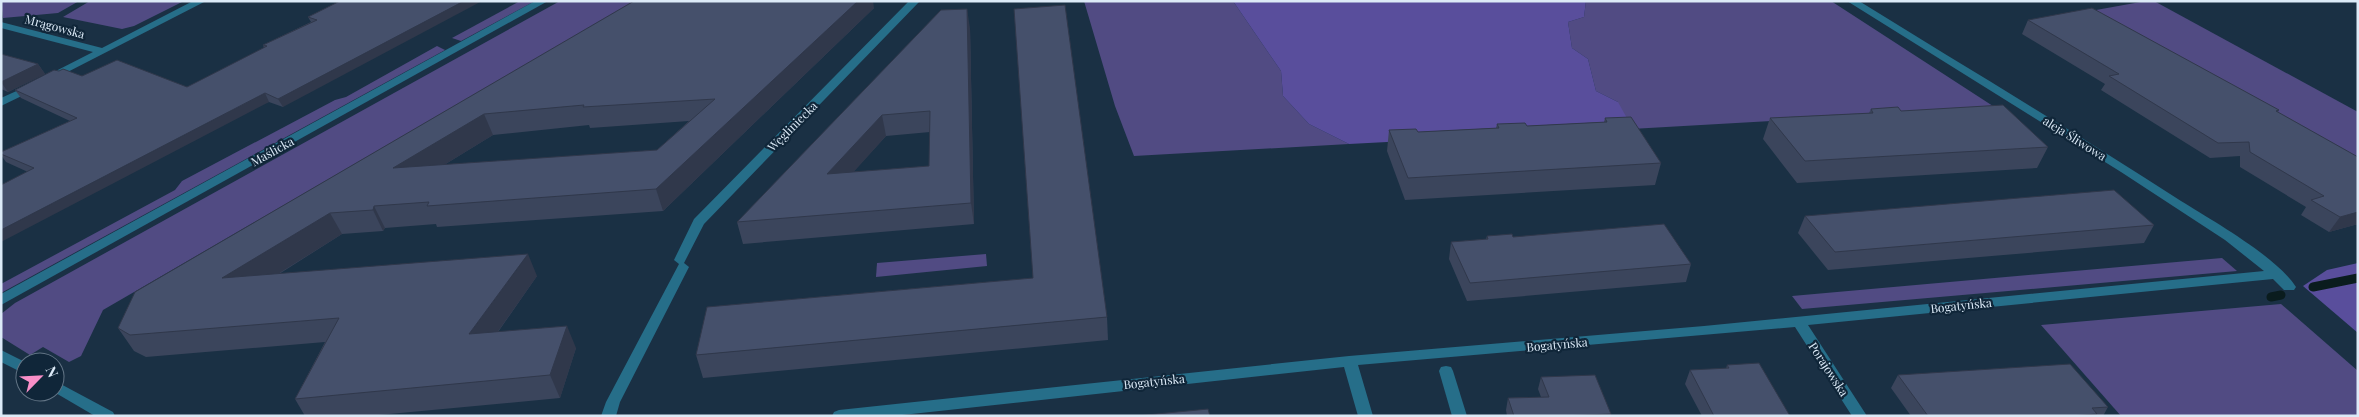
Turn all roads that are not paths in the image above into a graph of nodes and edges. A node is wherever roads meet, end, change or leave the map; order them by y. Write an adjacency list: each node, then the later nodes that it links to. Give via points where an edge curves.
1 (201, 1): 6 (street)
2 (543, 1): 10 (street, Maślicka)
3 (915, 1): 18 (street, Węgliniecka, via 698,222)
4 (1852, 1): 8 (street, aleja Śliwowa, via 2093,149 2242,247)
5 (1, 25): 6 (street, Mrągowska)
6 (102, 51): 7 (street)
7 (1, 103)
8 (2276, 274): 9 (street, aleja Śliwowa); 11 (street, Bogatyńska)
9 (2289, 287)
10 (1, 300)
11 (1798, 321): 13 (street, Bogatyńska); 22 (street, Porajowska)
12 (1, 355): 14 (street)
13 (1349, 361): 19 (street, Bogatyńska); 20 (street)
14 (15, 363)
15 (1446, 371): 21 (street)
16 (65, 392): 17 (street)
17 (108, 416)
18 (608, 416)
19 (839, 416)
20 (1366, 416)
21 (1460, 416)
22 (1860, 416)

